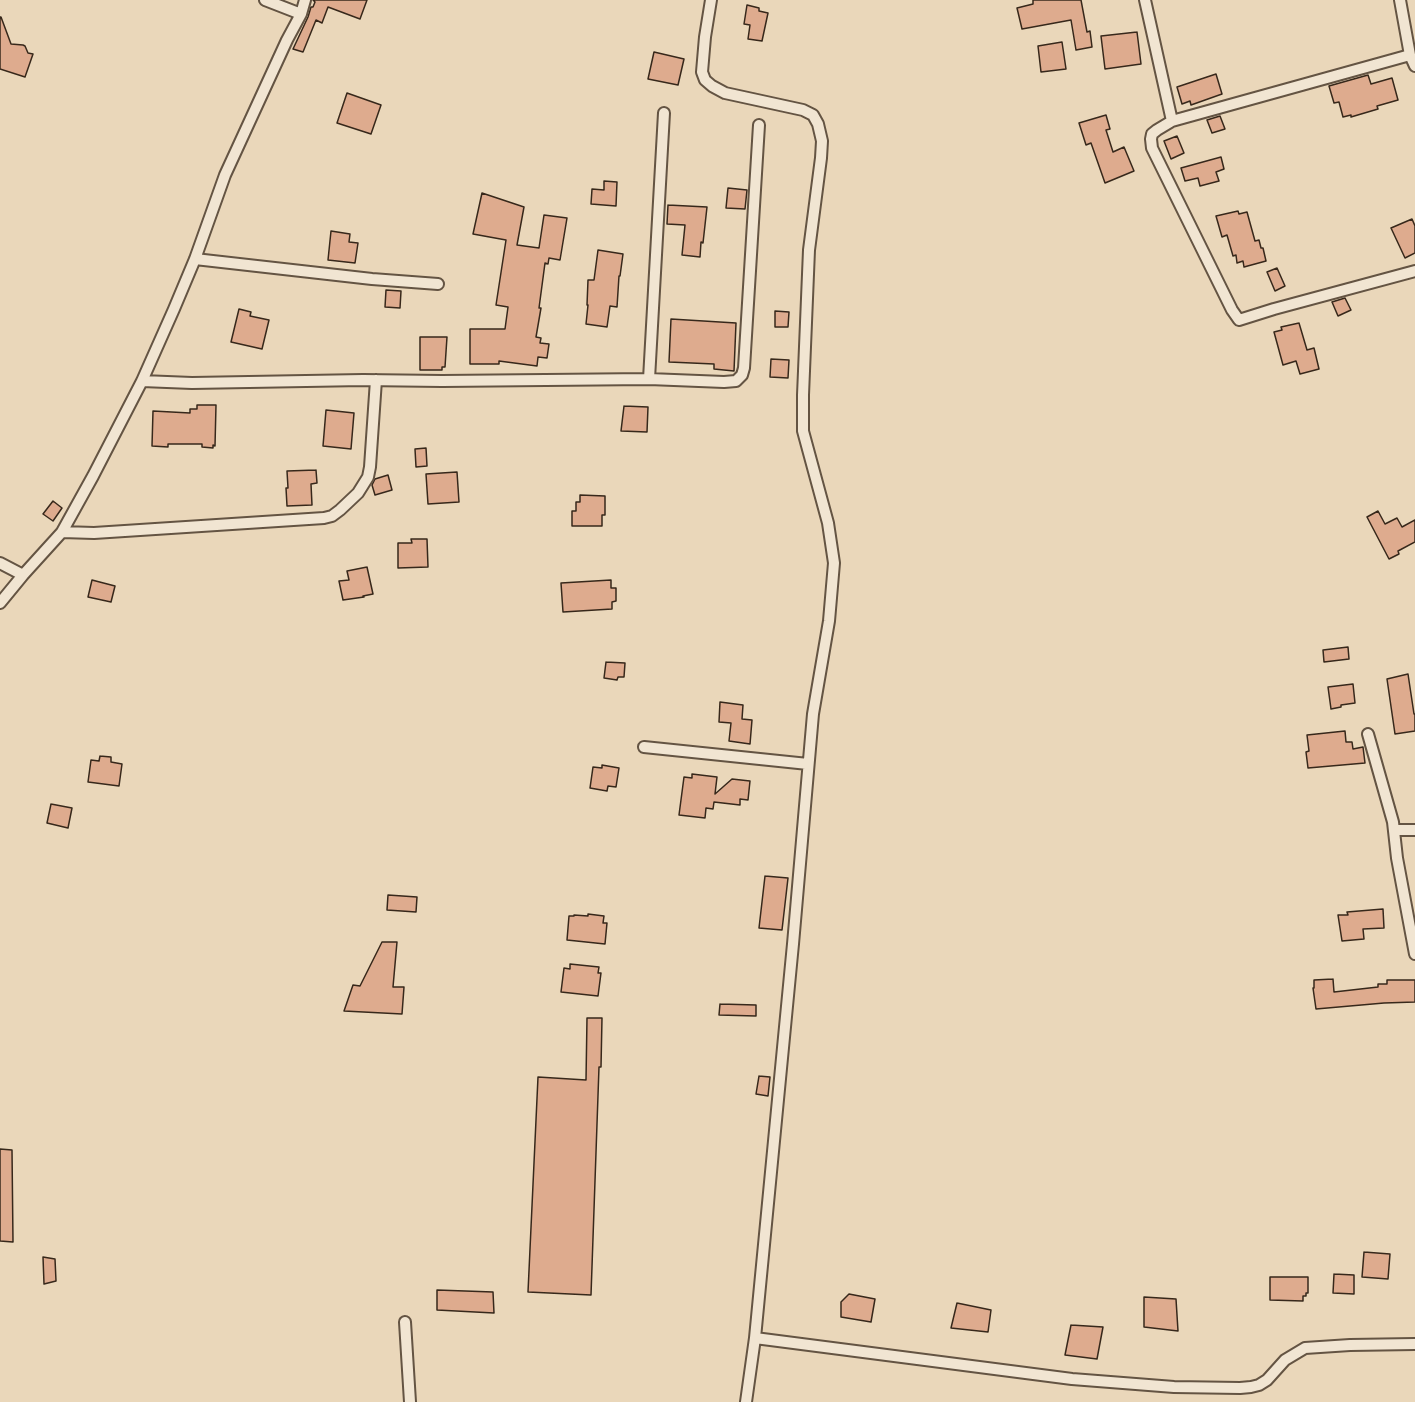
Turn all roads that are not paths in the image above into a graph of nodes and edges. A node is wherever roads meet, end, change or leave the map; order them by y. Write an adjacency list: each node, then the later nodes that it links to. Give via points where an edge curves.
1 (265, 0): 6 (street)
2 (305, 0): 6 (street)
3 (711, 0): 23 (street, via 702,72 705,80 725,93 813,115 822,141 809,249 803,431 828,523 834,563)
4 (1145, 0): 9 (street)
5 (1400, 0): 7 (street)
6 (301, 14): 11 (street, via 225,175)
7 (1412, 61): 9 (street)
8 (664, 113): 14 (street)
9 (1172, 121): 12 (street, via 1152,134 1152,148 1239,320)
10 (759, 125): 14 (street, via 742,375 736,381 724,382)
11 (195, 259): 13 (street); 16 (street)
12 (1415, 271)
13 (438, 284)
14 (649, 379): 15 (street)
15 (376, 380): 16 (street); 17 (street, via 368,477 358,493 332,516)
16 (142, 381): 17 (street)
17 (62, 531): 19 (street)
18 (0, 563): 19 (street)
19 (23, 574): 20 (street)
20 (0, 603)
21 (1368, 734): 24 (street)
22 (644, 747): 23 (street)
23 (808, 764): 28 (street)
24 (1394, 830): 25 (street); 26 (street)
25 (1415, 830)
26 (1415, 954)
27 (405, 1322): 30 (street)
28 (755, 1338): 29 (street, via 1072,1379 1218,1388 1259,1385 1285,1360 1305,1348); 31 (street)
29 (1415, 1344)
30 (410, 1402)
31 (746, 1402)

